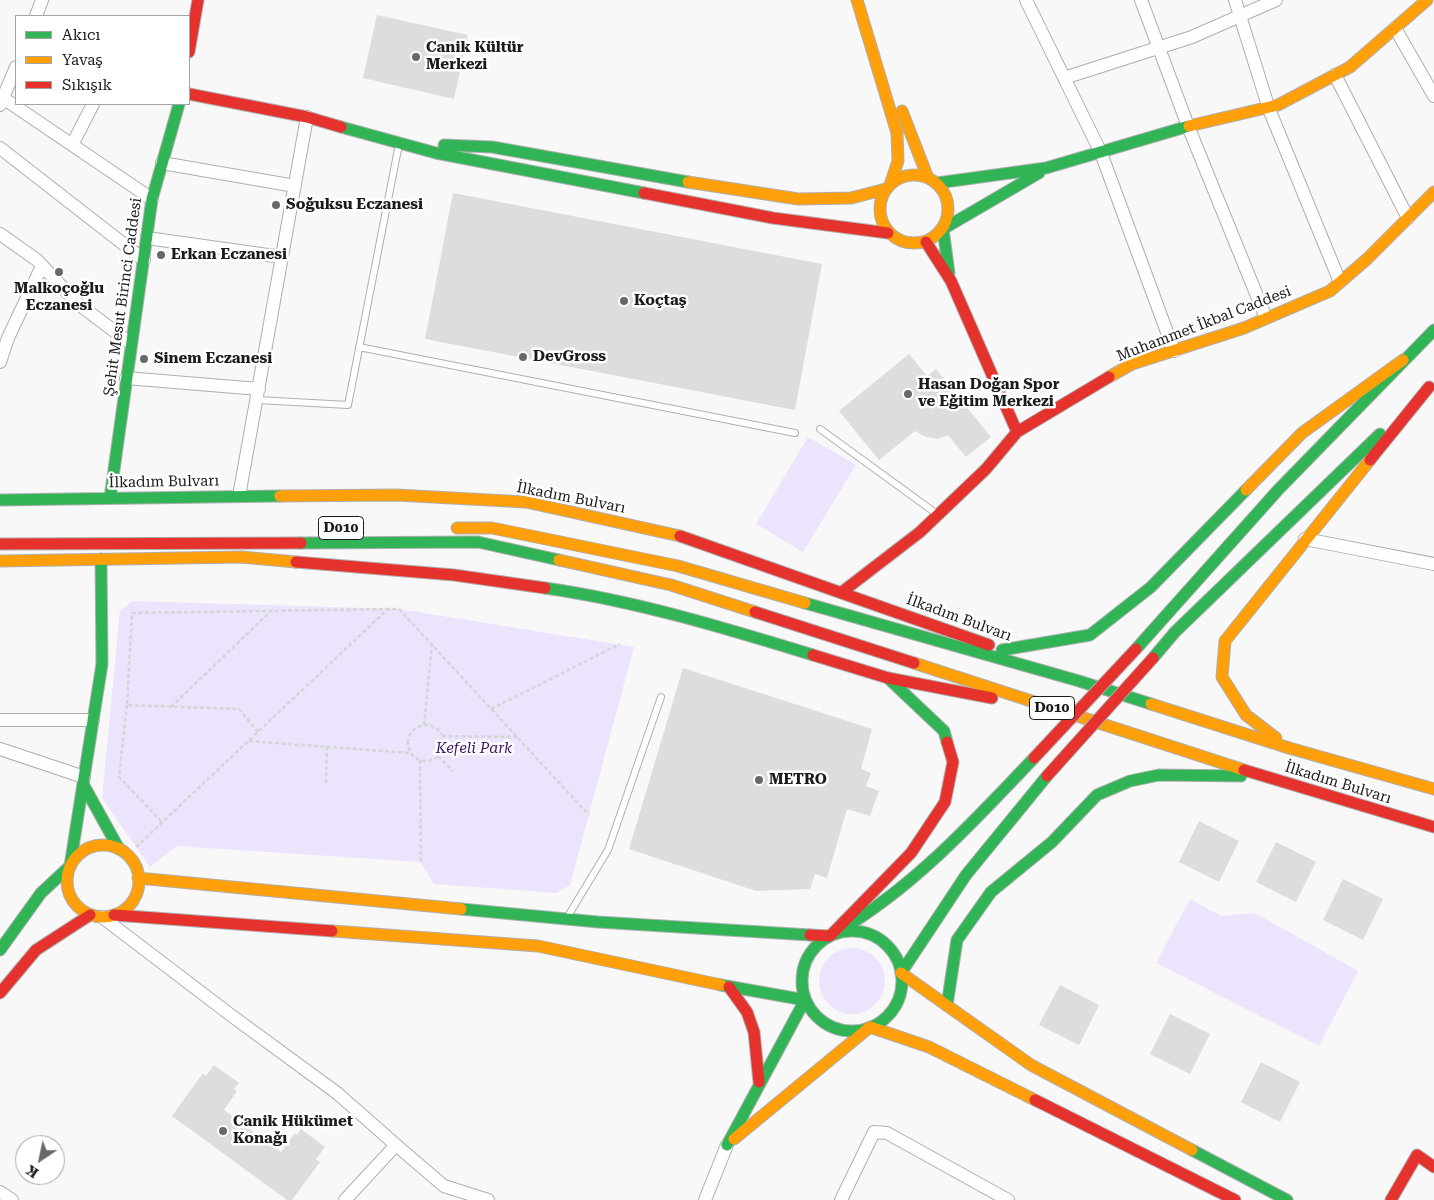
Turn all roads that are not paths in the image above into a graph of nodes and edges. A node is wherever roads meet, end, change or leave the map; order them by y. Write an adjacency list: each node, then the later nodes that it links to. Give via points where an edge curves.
1 (42, 0): 10 (street)
2 (198, 0): 13 (main road)
3 (857, 0): 34 (main road, via 898,133 898,161)
4 (868, 0): 32 (main road, via 890,78)
5 (1026, 0): 17 (street)
6 (1141, 0): 14 (street)
7 (1235, 0): 11 (street)
8 (1276, 0): 11 (street)
9 (1427, 0): 12 (main road)
10 (36, 15)
11 (1241, 17): 14 (street); 23 (street)
12 (1395, 28): 16 (main road, via 1350,67); 19 (street)
13 (190, 46)
14 (1159, 47): 17 (street); 25 (street)
15 (15, 69): 20 (street)
16 (1335, 75): 23 (main road); 37 (street)
17 (1064, 78): 29 (street)
18 (190, 94): 24 (main road)
19 (1434, 96)
20 (2, 101): 27 (street)
21 (92, 105): 27 (street)
22 (179, 105): 30 (main road, Şehit Mesut Birinci Caddesi)
23 (1269, 109): 25 (main road); 47 (street)
24 (307, 117): 26 (main road); 33 (street)
25 (1188, 126): 29 (main road); 48 (street)
26 (399, 144): 34 (main road, via 492,147 798,199 851,198); 39 (main road, via 773,218); 51 (lane)
27 (72, 145): 36 (street)
28 (0, 148): 44 (street)
29 (1101, 153): 31 (main road); 52 (street)
30 (162, 163): 33 (street); 36 (main road, Şehit Mesut Birinci Caddesi)
31 (1046, 168): 32 (main road); 38 (main road)
32 (932, 180): 34 (main road, via 916,175 905,176); 38 (main road, via 943,191 949,210)
33 (295, 186): 43 (street)
34 (888, 187): 39 (main road, via 881,200 880,211)
35 (1434, 193): 37 (main road, Muhammet İkbal Caddesi)
36 (152, 199): 41 (main road, Şehit Mesut Birinci Caddesi)
37 (1408, 218): 47 (main road, Muhammet İkbal Caddesi)
38 (942, 229): 42 (main road); 46 (main road)
39 (888, 233): 42 (main road, via 906,243)
40 (0, 234): 45 (street)
41 (147, 238): 43 (street); 44 (main road, Şehit Mesut Birinci Caddesi)
42 (926, 242): 46 (main road)
43 (282, 257): 57 (street)
44 (144, 260): 50 (main road, Şehit Mesut Birinci Caddesi)
45 (42, 266): 50 (street, via 77,303); 54 (street)
46 (950, 281): 59 (main road)
47 (1340, 282): 48 (main road, Muhammet İkbal Caddesi, via 1330,291)
48 (1266, 318): 52 (main road, Muhammet İkbal Caddesi)
49 (1434, 330): 53 (main road)
50 (130, 343): 55 (main road, Şehit Mesut Birinci Caddesi)
51 (359, 347): 57 (lane, via 348,405); 60 (lane)
52 (1174, 350): 59 (main road, Muhammet İkbal Caddesi, via 1132,364)
53 (1403, 360): 72 (main road, via 1302,433 1151,587 1090,635); 90 (main road, bridge, via 1278,490 1034,758 932,863 862,919)
54 (0, 362)
55 (126, 378): 57 (street); 62 (main road, Şehit Mesut Birinci Caddesi)
56 (1431, 384): 66 (main road); 92 (main road, bridge, via 1175,632 1047,776 966,876)
57 (258, 395): 61 (street)
58 (820, 429): 64 (lane)
59 (1016, 432): 64 (main road, Muhammet İkbal Caddesi, via 986,469)
60 (795, 433)
61 (240, 496): 62 (main road, İlkadım Bulvarı); 71 (main road, İlkadım Bulvarı, via 396,495 526,502 676,534)
62 (110, 498): 63 (main road, İlkadım Bulvarı)
63 (0, 500)
64 (938, 515): 71 (main road, Muhammet İkbal Caddesi)
65 (442, 528): 74 (main road, İlkadım Bulvarı / D010, via 492,528 678,566)
66 (1305, 539): 70 (street); 79 (main road, via 1225,641 1222,677 1246,715)
67 (0, 544): 76 (main road, İlkadım Bulvarı / D010, via 478,542 671,585)
68 (101, 559): 69 (main road, İlkadım Bulvarı); 73 (main road, İlkadım Bulvarı, via 241,557 454,575 592,595 743,633); 78 (main road, via 102,664)
69 (0, 561)
70 (1434, 564)
71 (842, 592): 72 (main road, İlkadım Bulvarı)
72 (1002, 650): 74 (main road, İlkadım Bulvarı)
73 (888, 678): 76 (main road, İlkadım Bulvarı); 90 (main road, via 944,731 953,762 945,802 912,853)
74 (1079, 680): 79 (main road, İlkadım Bulvarı / D010)
75 (661, 697): 89 (lane, via 608,850)
76 (1062, 711): 81 (main road, İlkadım Bulvarı / D010)
77 (0, 720): 78 (street)
78 (93, 720): 82 (main road)
79 (1289, 748): 83 (main road, İlkadım Bulvarı / D010)
80 (0, 749): 82 (street)
81 (1267, 777): 84 (main road, İlkadım Bulvarı / D010); 96 (main road, via 1160,775 1130,781 1097,795 1052,842 990,892 957,940)
82 (83, 781): 85 (main road); 86 (main road)
83 (1434, 789)
84 (1434, 827)
85 (120, 850): 86 (main road, via 108,846 86,849); 87 (main road, via 129,856)
86 (70, 866): 88 (main road, via 67,877 70,894 80,908); 91 (main road, via 42,894)
87 (138, 878): 88 (main road, via 133,901 124,910); 89 (main road)
88 (102, 916): 93 (main road, via 538,946); 94 (main road, via 36,950); 99 (street, via 337,1093)
89 (566, 920): 90 (main road)
90 (830, 936): 92 (main road, via 844,931 874,937 896,958); 95 (main road, via 817,944 805,963 802,985)
91 (0, 950)
92 (901, 973): 96 (main road); 97 (main road, via 901,990 895,1006 884,1019)
93 (729, 986): 95 (main road); 98 (main road, via 747,1012 754,1032)
94 (0, 993)
95 (805, 1000): 97 (main road, via 825,1023 855,1031); 98 (main road)
96 (947, 1005): 110 (main road, via 1031,1065)
97 (870, 1027): 100 (main road); 109 (main road, via 928,1046)
98 (759, 1082): 100 (main road)
99 (396, 1145): 104 (street); 105 (street, via 444,1186)
100 (726, 1145): 106 (street)
101 (1434, 1167): 111 (main road, via 1417,1155)
102 (0, 1192): 103 (street)
103 (12, 1200)
104 (345, 1200)
105 (488, 1200)
106 (704, 1200)
107 (841, 1200): 108 (street, via 874,1132 887,1133)
108 (1008, 1200)
109 (1235, 1200)
110 (1287, 1200)
111 (1390, 1200)

